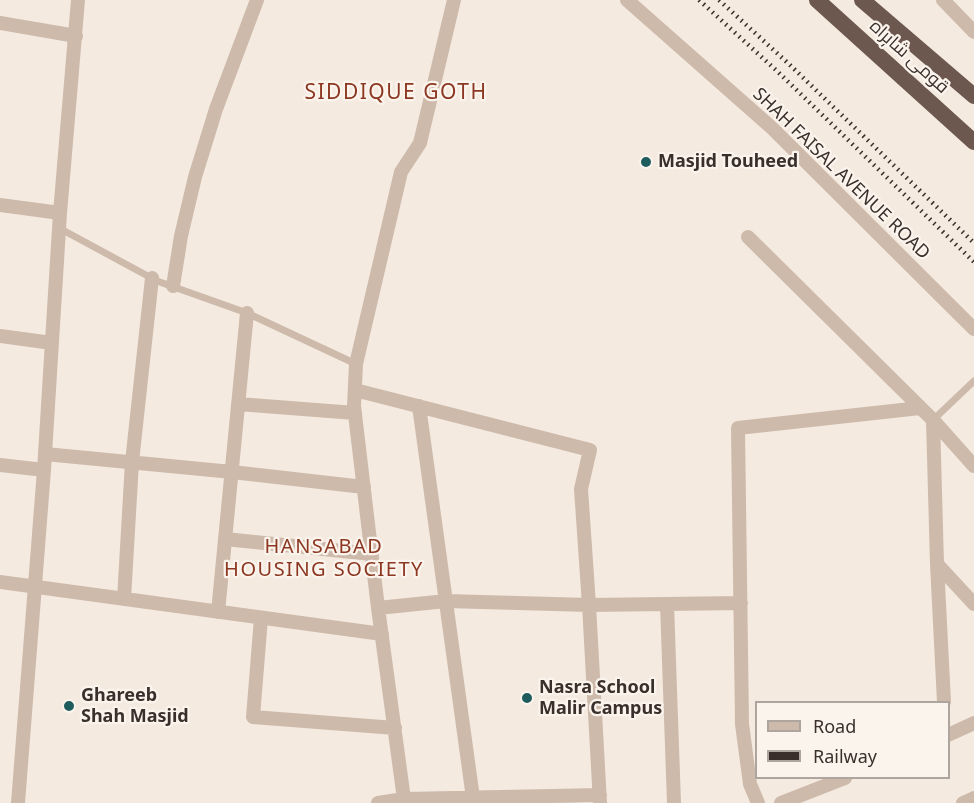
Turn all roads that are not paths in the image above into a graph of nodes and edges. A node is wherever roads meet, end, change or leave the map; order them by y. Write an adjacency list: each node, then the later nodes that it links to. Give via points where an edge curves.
1 (78, 0): 10 (street)
2 (257, 0): 17 (street, via 195,177)
3 (454, 0): 22 (street, via 420,143 401,172)
4 (627, 0): 19 (street, SHAH FAISAL AVENUE ROAD, via 772,128)
5 (817, 0): 12 (highway, قومی شاہراہ)
6 (862, 0): 11 (highway, قومی شاہراہ)
7 (943, 0): 9 (street)
8 (0, 23): 10 (street)
9 (974, 32)
10 (76, 36): 14 (street)
11 (974, 96)
12 (974, 142)
13 (0, 205): 14 (street)
14 (59, 221): 16 (lane); 21 (street)
15 (748, 237): 27 (street)
16 (152, 278): 17 (lane); 31 (street)
17 (173, 286): 18 (lane)
18 (247, 313): 22 (lane); 25 (street)
19 (974, 329)
20 (0, 336): 21 (street)
21 (52, 343): 30 (street)
22 (356, 364): 24 (street)
23 (974, 381): 29 (lane)
24 (355, 390): 26 (street); 28 (street)
25 (238, 404): 28 (street); 35 (street)
26 (419, 406): 43 (street); 47 (street, via 590,450 581,489)
27 (920, 408): 29 (street); 44 (street, via 738,428)
28 (355, 413): 36 (street)
29 (933, 420): 33 (street); 39 (street)
30 (45, 454): 31 (street); 34 (street)
31 (132, 462): 35 (street); 42 (street)
32 (0, 465): 34 (street)
33 (974, 466)
34 (44, 470): 41 (street)
35 (232, 472): 36 (street); 37 (street)
36 (364, 487): 38 (street)
37 (225, 539): 38 (street); 49 (street)
38 (372, 554): 48 (street)
39 (937, 564): 46 (street); 52 (street)
40 (0, 582): 41 (street)
41 (35, 587): 42 (street); 63 (street)
42 (124, 599): 49 (street)
43 (446, 601): 47 (street); 48 (street); 57 (street)
44 (741, 603): 45 (street); 66 (street, via 742,724 750,784)
45 (667, 604): 47 (street); 65 (street)
46 (974, 604)
47 (589, 605): 60 (street)
48 (378, 608): 51 (street)
49 (218, 612): 50 (street)
50 (261, 618): 51 (street); 54 (street, via 253,717)
51 (382, 634): 54 (street)
52 (944, 701)
53 (974, 723): 55 (street)
54 (394, 728): 59 (street)
55 (950, 734)
56 (841, 779): 67 (street)
57 (473, 798): 61 (street); 62 (street)
58 (974, 798): 68 (street)
59 (404, 799): 62 (street); 64 (street)
60 (600, 799): 61 (street)
61 (515, 800)
62 (428, 801)
63 (18, 803)
64 (378, 803)
65 (674, 803)
66 (758, 803)
67 (781, 803)
68 (963, 803)

